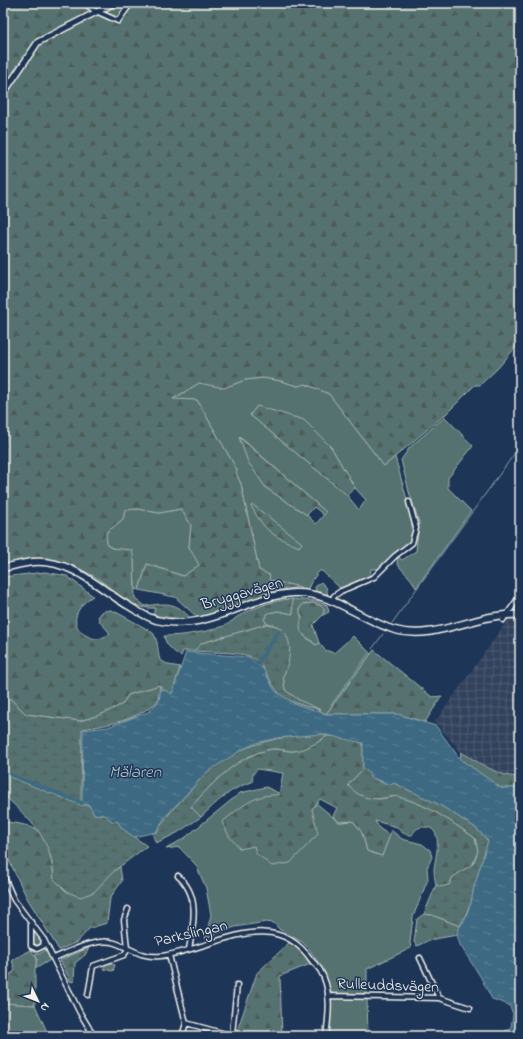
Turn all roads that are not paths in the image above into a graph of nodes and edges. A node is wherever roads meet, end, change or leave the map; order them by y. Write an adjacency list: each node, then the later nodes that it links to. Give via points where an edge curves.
1 (85, 3): 4 (street)
2 (114, 3): 4 (street)
3 (131, 3): 4 (street, via 118,21)
4 (96, 12): 5 (street, via 38,42)
5 (3, 94)
6 (409, 502): 9 (street, via 416,528 412,543 374,577 341,591 334,596)
7 (3, 568): 9 (main road, Bryggavägen, via 33,562 65,566 145,616 165,622 204,620 281,594 311,595)
8 (520, 596): 10 (street)
9 (332, 602): 10 (main road, Bryggavägen, via 396,630 422,632)
10 (508, 614): 11 (main road, Bryggavägen); 12 (street)
11 (520, 615)
12 (503, 620)
13 (3, 875): 16 (street, via 14,900)
14 (178, 876): 19 (street, via 190,890 194,911)
15 (128, 909): 18 (street, via 124,920)
16 (31, 922): 17 (street); 17 (street, via 31,946 40,948)
17 (44, 940): 21 (street)
18 (127, 948): 20 (street, Parkslingan, via 146,956); 21 (street, Parkslingan, via 116,943 102,942); 24 (street, via 124,956 93,966)
19 (189, 949): 20 (street, Parkslingan); 25 (street, Parkslingan, via 252,932 283,936 305,951 320,970)
20 (169, 955): 28 (street)
21 (54, 958): 30 (street)
22 (420, 958): 26 (street)
23 (237, 985): 29 (street)
24 (88, 995)
25 (328, 996): 26 (street, Rulleuddsvägen); 32 (street, Parkslingan)
26 (438, 998): 27 (street, Rulleuddsvägen)
27 (470, 1008)
28 (186, 1023): 29 (street); 31 (street)
29 (233, 1035)
30 (94, 1036)
31 (182, 1036)
32 (326, 1036)

